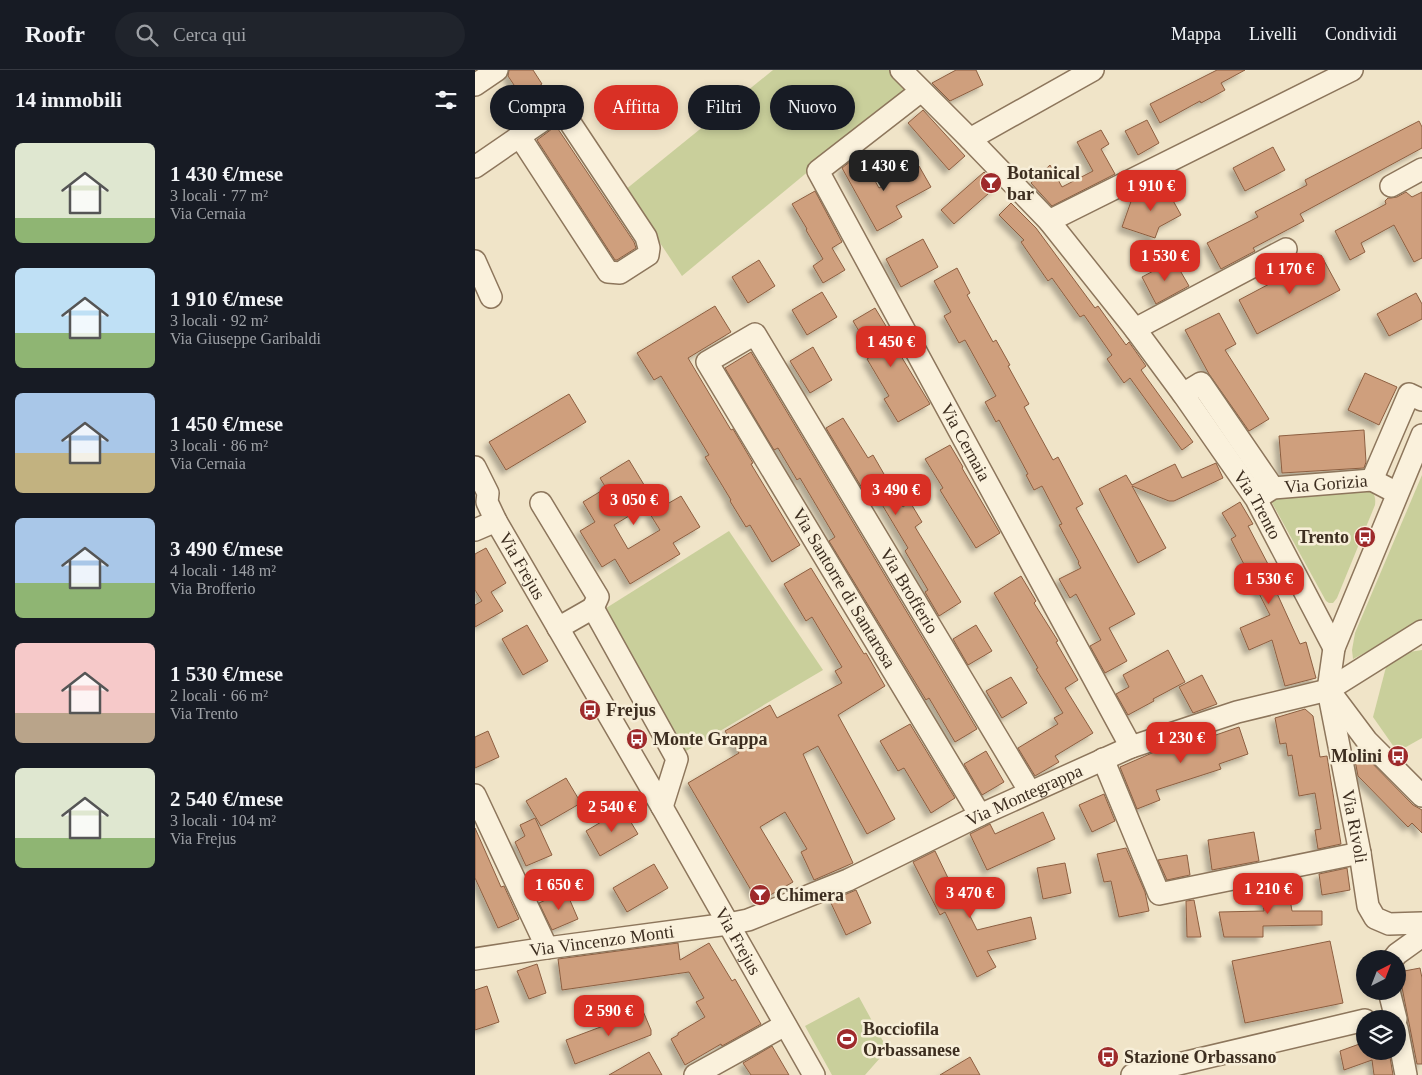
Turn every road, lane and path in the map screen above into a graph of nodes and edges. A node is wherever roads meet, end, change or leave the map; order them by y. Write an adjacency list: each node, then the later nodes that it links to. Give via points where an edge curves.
1 (497, 70): 5 (street)
2 (901, 70): 6 (street, Via Trento)
3 (1093, 70): 8 (street)
4 (1352, 70): 12 (street)
5 (475, 85)
6 (921, 91): 8 (street, Via Trento); 32 (street, Via Cernaia, via 818,171)
7 (520, 137): 7 (street, via 555,112 561,113 646,237 647,256 620,273 608,272); 9 (street)
8 (970, 139): 12 (street, Via Trento)
9 (475, 167)
10 (1422, 169): 11 (street)
11 (1391, 186)
12 (1049, 221): 16 (street, Via Trento)
13 (1286, 249): 16 (street)
14 (475, 261): 15 (street)
15 (491, 297)
16 (1135, 329): 23 (street, Via Trento, via 1183,394)
17 (707, 362): 34 (street, Via Brofferio, via 755,334); 38 (street, Via Santorre di Santarosa)
18 (1422, 400): 21 (street, via 1409,394)
19 (1422, 435): 22 (street, Via Rivoli)
20 (475, 467): 24 (street, Via Frejus, via 488,493)
21 (1372, 480): 22 (street, Via Gorizia); 23 (street, Via Gorizia)
22 (1397, 493): 30 (street, Via Rivoli)
23 (1265, 494): 30 (street, Via Trento)
24 (486, 504): 26 (street); 28 (street, Via Frejus)
25 (541, 504): 27 (street, via 598,597)
26 (475, 530)
27 (593, 608): 28 (street); 37 (street, via 677,759)
28 (558, 628): 37 (street, Via Frejus)
29 (1422, 631): 31 (street, Via Montegrappa)
30 (1334, 648): 31 (street, Via Rivoli)
31 (1328, 690): 32 (street, Via Montegrappa, via 1237,712); 36 (street, via 1367,741); 39 (street, Via Rivoli)
32 (1131, 748): 33 (street, Via Montegrappa)
33 (1103, 759): 34 (street, Via Montegrappa); 39 (street, via 1159,894)
34 (1030, 792): 38 (street, Via Montegrappa)
35 (475, 795): 43 (street)
36 (1422, 796)
37 (663, 807): 41 (street, Via Frejus)
38 (980, 815): 41 (street, Via Montegrappa, via 848,880 748,920)
39 (1359, 853): 40 (street, Via Rivoli, via 1368,906 1375,918 1389,924)
40 (1422, 923)
41 (728, 924): 43 (street, Via Vincenzo Monti); 47 (street, Via Frejus)
42 (1422, 936): 44 (street)
43 (547, 948): 45 (street, Via Vincenzo Monti)
44 (1403, 950)
45 (475, 958)
46 (1356, 1022): 49 (street)
47 (785, 1025): 50 (street); 51 (street, Via Frejus)
48 (1403, 1060): 53 (street)
49 (1168, 1071): 52 (street)
50 (695, 1075)
51 (814, 1075)
52 (1132, 1075)
53 (1406, 1075)

